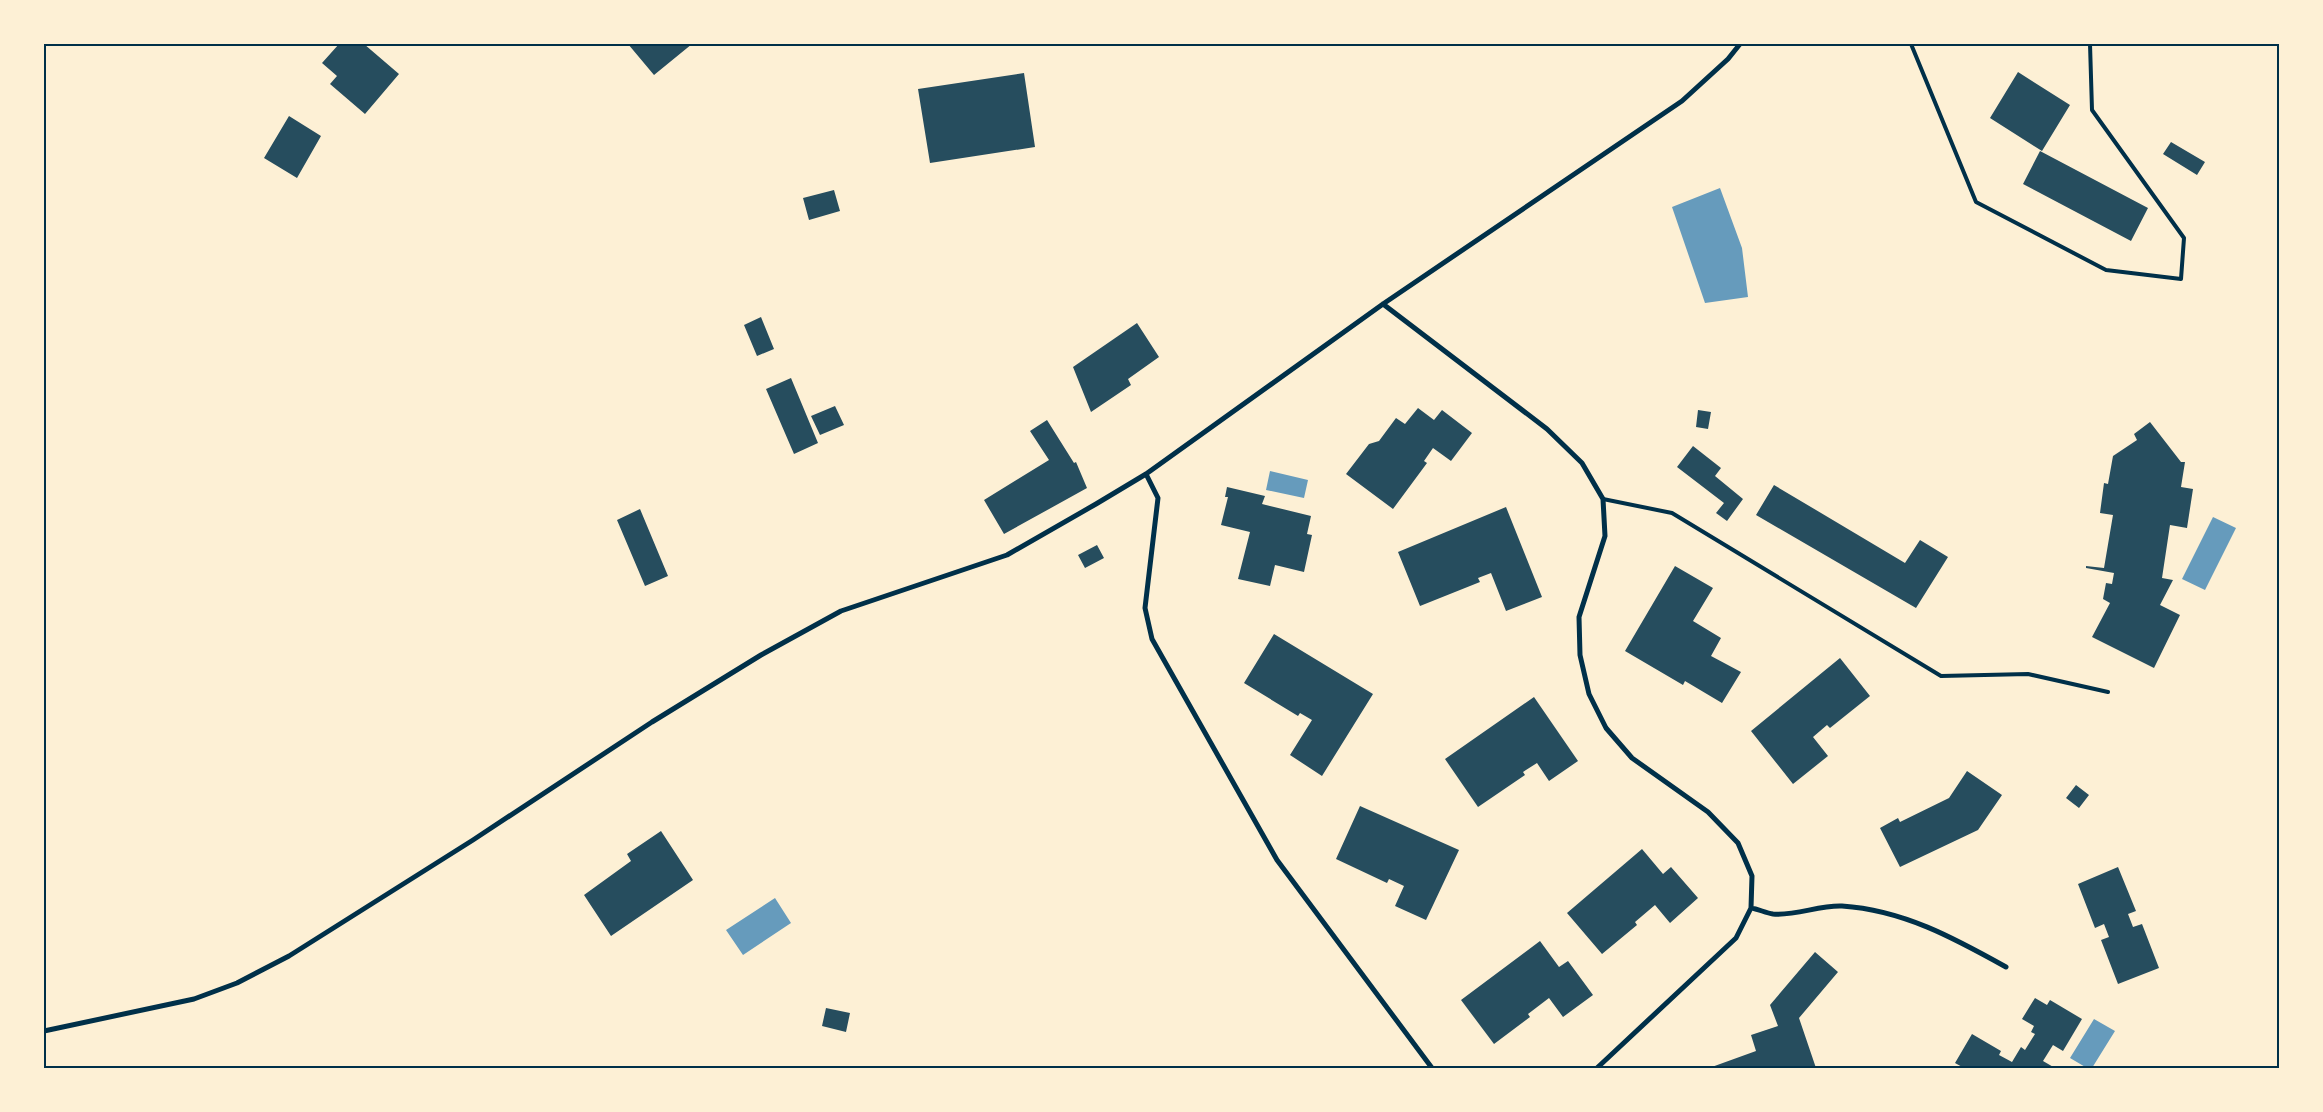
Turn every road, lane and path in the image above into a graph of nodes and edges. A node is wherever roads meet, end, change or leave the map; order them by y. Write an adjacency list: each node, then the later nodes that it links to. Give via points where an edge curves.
1 (1740, 44): 4 (street, via 1682,101)
2 (1912, 44): 3 (lane, via 1976,202 2106,270 2181,279 2184,238 2092,110)
3 (2090, 44)
4 (1383, 304): 5 (street); 6 (street, via 1548,429 1582,463)
5 (1146, 474): 10 (street, via 1007,555 841,611 761,655 289,956 237,983 194,999); 11 (street, via 1158,498 1145,608 1152,639 1277,860)
6 (1603, 499): 7 (lane, via 1672,513 1940,676 2028,674); 8 (street, via 1605,536 1579,618 1580,655 1589,694 1606,728 1632,758 1708,812 1738,843 1752,876)
7 (2108, 692)
8 (1751, 908): 9 (street, via 1774,914 1840,906 1874,911 1915,921); 12 (street, via 1736,938)
9 (2006, 967)
10 (44, 1031)
11 (1429, 1068)
12 (1597, 1068)

